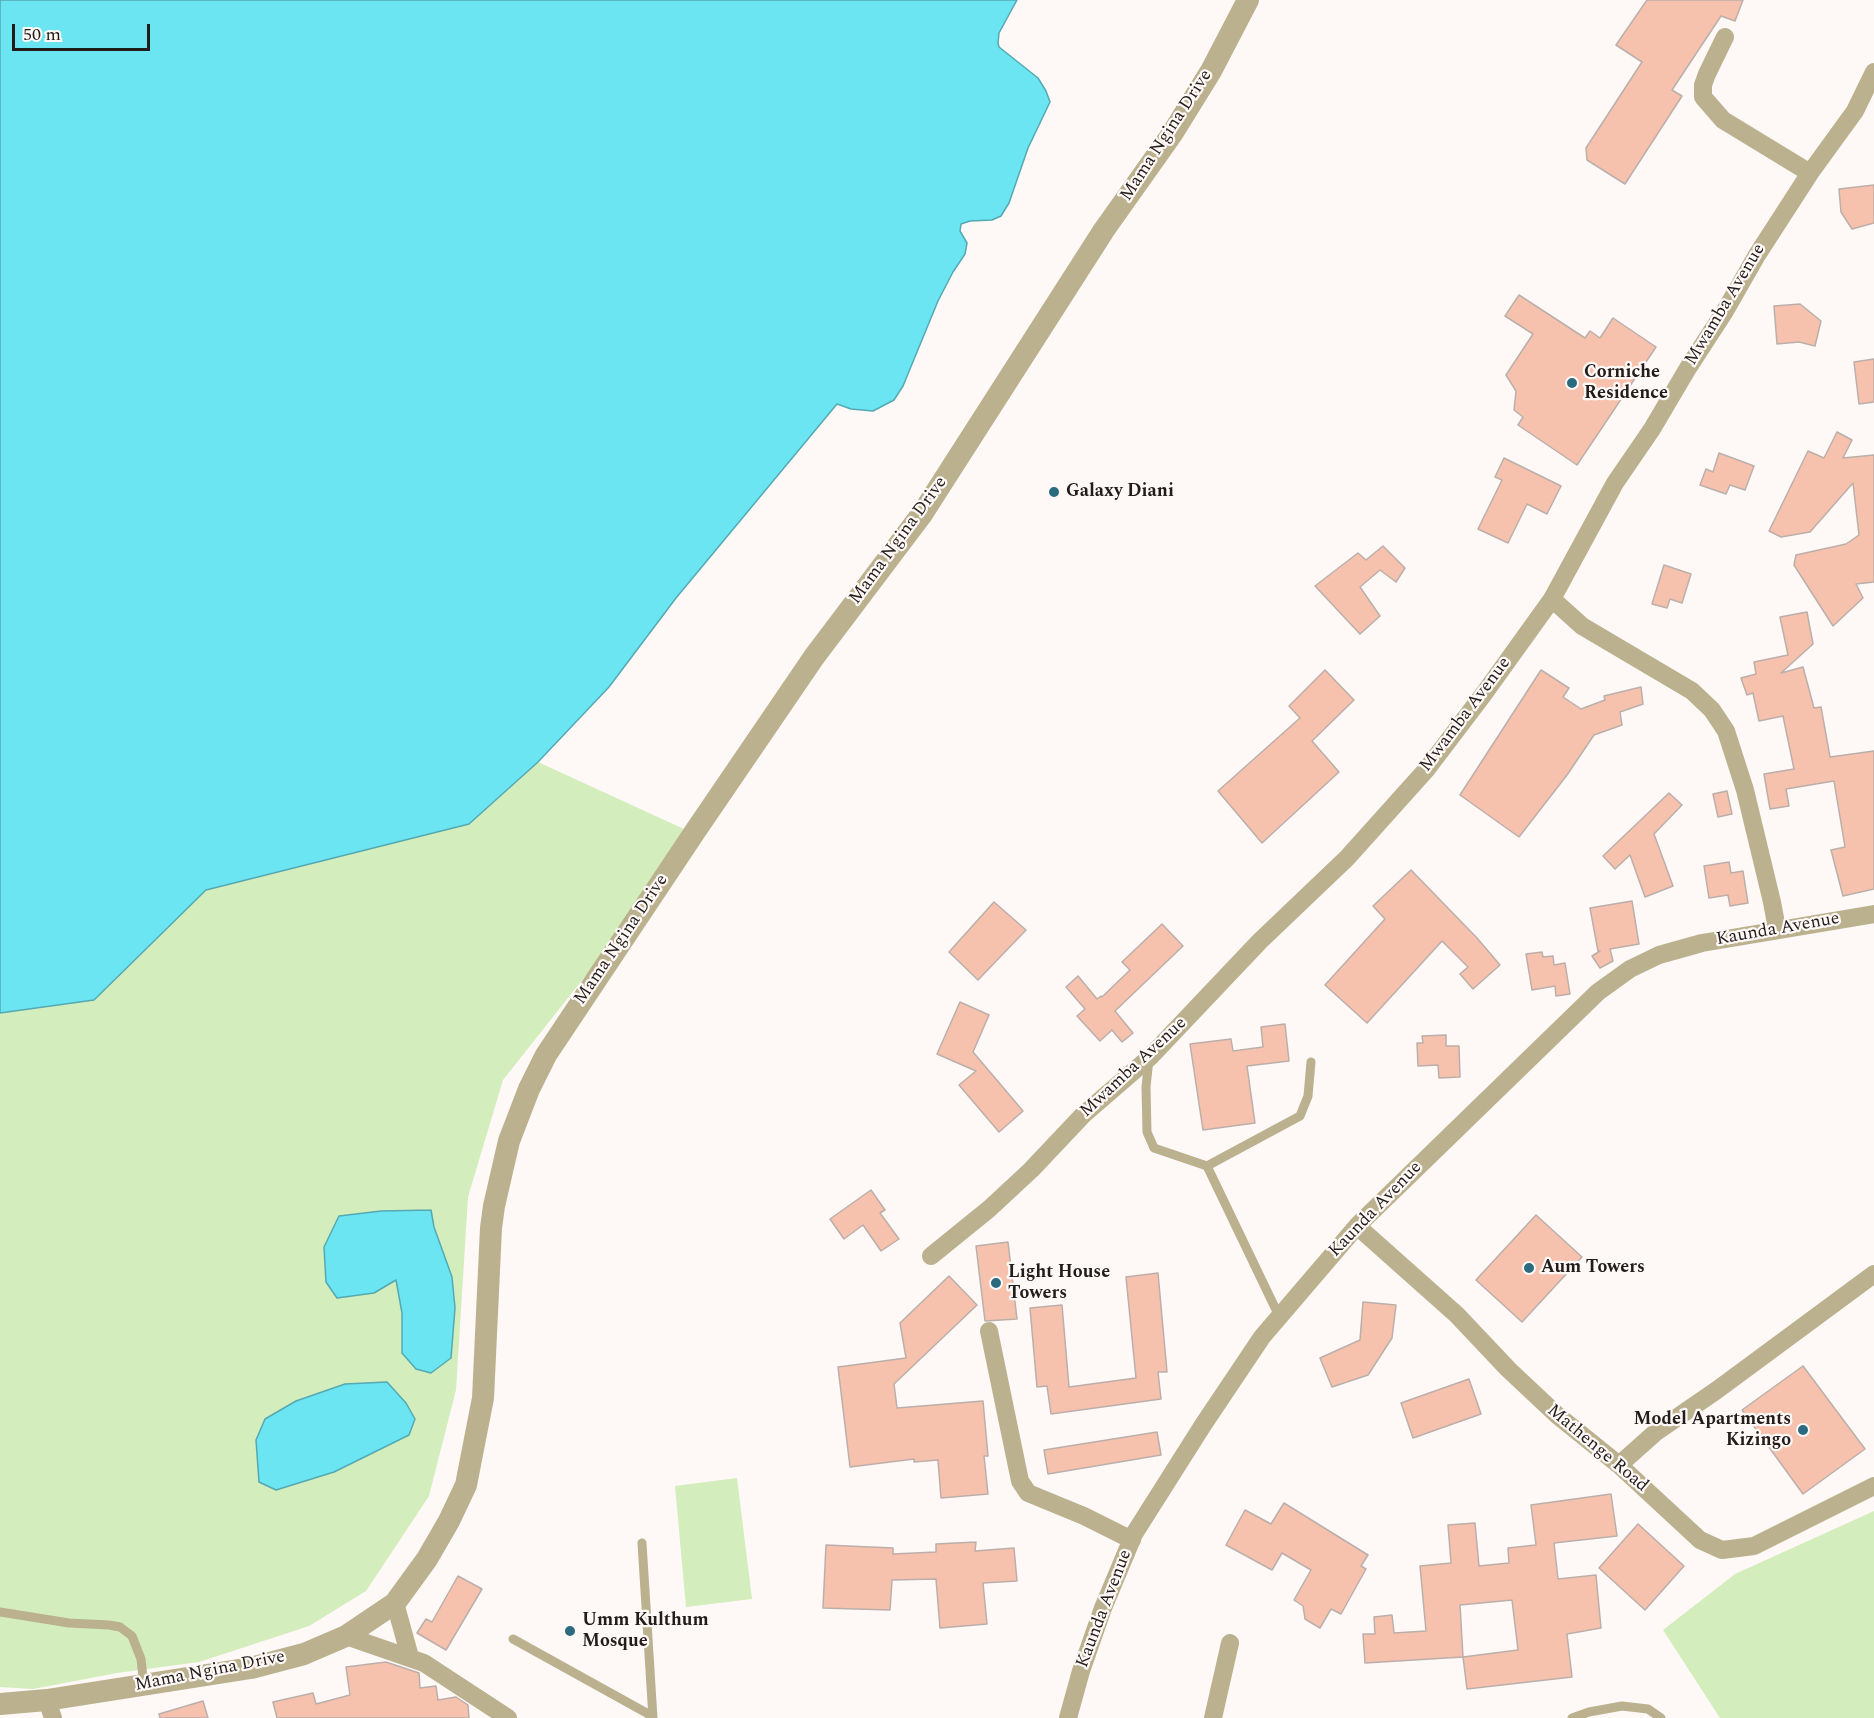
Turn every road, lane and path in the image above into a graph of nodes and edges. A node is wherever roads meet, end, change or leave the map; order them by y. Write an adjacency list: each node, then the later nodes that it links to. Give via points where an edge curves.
1 (1248, 0): 20 (street, Mama Ngina Drive, via 1172,134 1104,230 922,514 814,657 546,1055 509,1141 494,1206 483,1398 466,1485 427,1559)
2 (1725, 37): 4 (street, via 1707,74 1703,97 1723,120)
3 (1874, 72): 4 (street, Mwamba Avenue, via 1855,111)
4 (1810, 173): 5 (street, Mwamba Avenue, via 1615,483)
5 (1552, 599): 7 (street, via 1581,626 1692,691 1712,710 1726,731 1744,789); 8 (street, Mwamba Avenue, via 1449,740 1375,828)
6 (1874, 914): 7 (street, Kaunda Avenue)
7 (1777, 929): 11 (street, Kaunda Avenue, via 1702,943 1659,955 1630,969 1598,992)
8 (1150, 1057): 10 (lane, via 1147,1132 1154,1148); 12 (street, Mwamba Avenue, via 1083,1115 989,1209)
9 (1311, 1062): 10 (lane, via 1308,1096 1300,1116)
10 (1207, 1166): 14 (lane)
11 (1357, 1226): 14 (street, Kaunda Avenue); 16 (street, Mathenge Road, via 1457,1315 1557,1415)
12 (931, 1256)
13 (1874, 1274): 16 (street, via 1656,1432)
14 (1279, 1316): 18 (street, Kaunda Avenue, via 1203,1425)
15 (989, 1331): 18 (street, via 1020,1481 1028,1493)
16 (1619, 1465): 17 (street, Mathenge Road, via 1700,1540 1722,1550 1769,1540)
17 (1874, 1486)
18 (1132, 1540): 31 (street, Kaunda Avenue, via 1103,1608)
19 (642, 1543): 29 (lane)
20 (395, 1603): 22 (street, Mama Ngina Drive); 25 (street)
21 (0, 1612): 26 (lane, via 120,1627 132,1636 141,1659)
22 (346, 1636): 25 (street); 26 (street, Mama Ngina Drive, via 304,1654 251,1668)
23 (513, 1640): 29 (lane)
24 (1230, 1642): 32 (street)
25 (410, 1657): 30 (street)
26 (144, 1686): 28 (street, Mama Ngina Drive)
27 (0, 1704): 28 (street, Mama Ngina Drive)
28 (50, 1709)
29 (652, 1717)
30 (508, 1718)
31 (1068, 1718)
32 (1214, 1718)
33 (1572, 1718): 34 (lane, via 1622,1706 1648,1709)
34 (1662, 1718)

